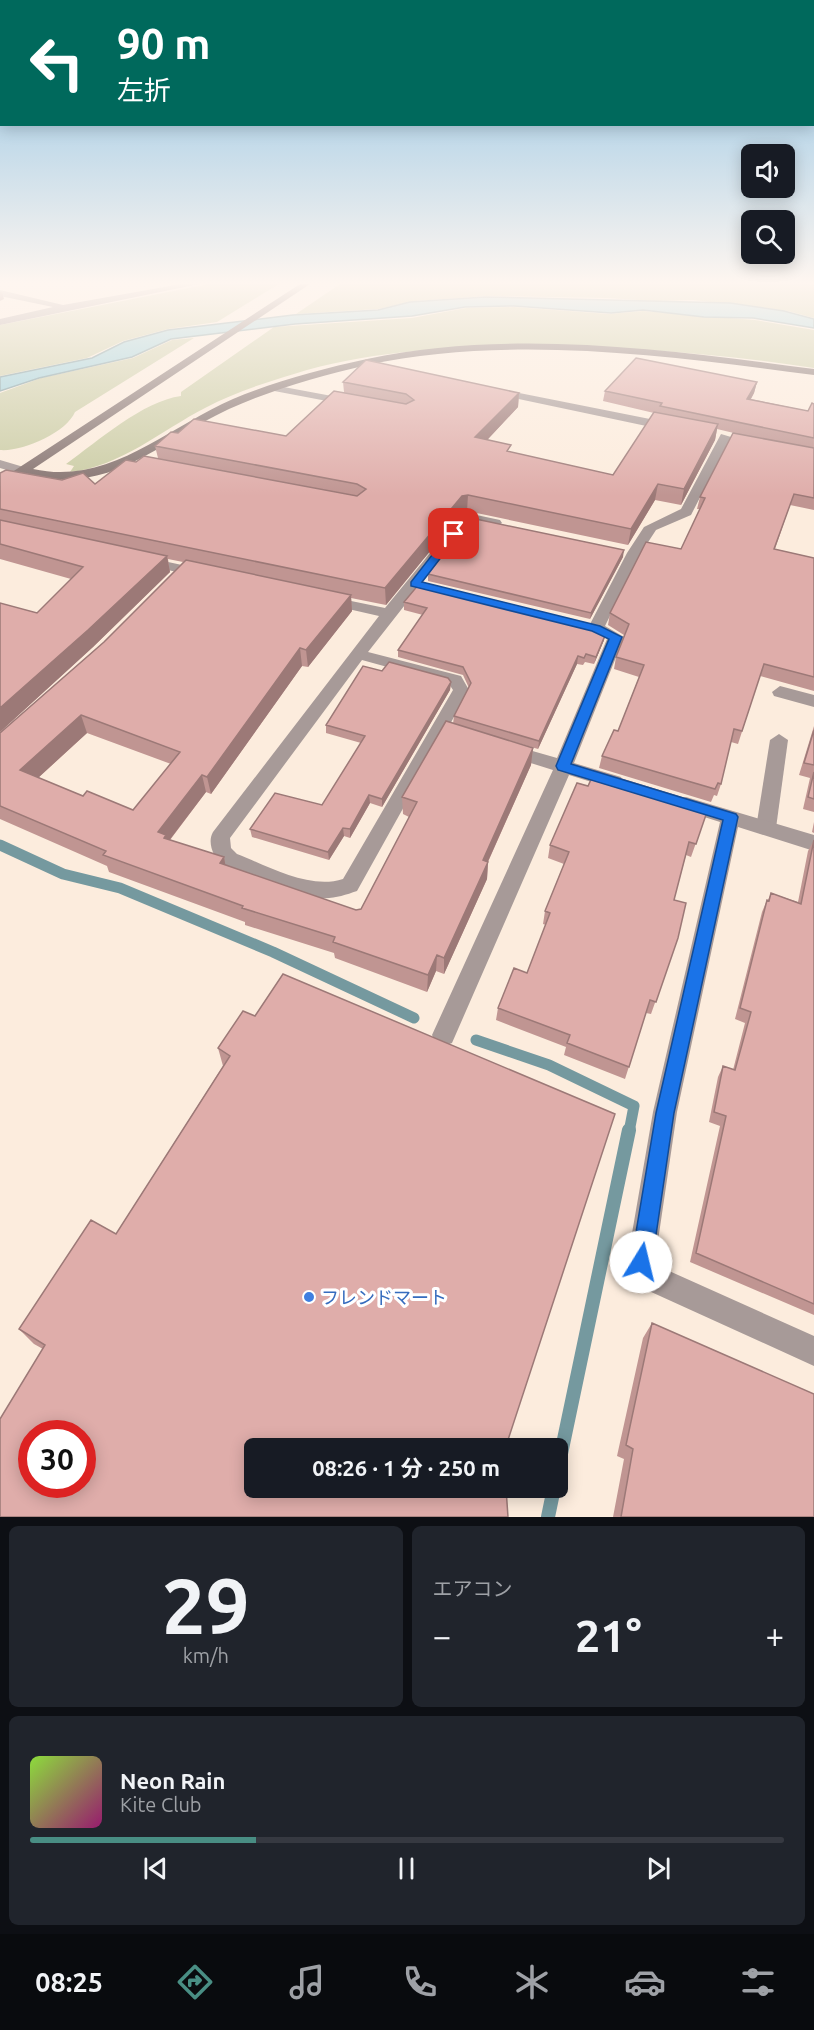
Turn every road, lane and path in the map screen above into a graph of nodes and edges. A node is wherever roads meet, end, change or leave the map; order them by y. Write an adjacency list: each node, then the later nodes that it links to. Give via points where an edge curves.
1 (198, 355): 15 (street)
2 (417, 355): 4 (street)
3 (660, 355): 6 (street)
4 (360, 363): 5 (street); 7 (street)
5 (394, 370)
6 (814, 372)
7 (273, 388): 9 (street); 12 (street, via 195,422)
8 (486, 389): 10 (street)
9 (362, 405)
10 (679, 428)
11 (725, 437): 29 (street, via 686,512 651,527 628,552 590,627 616,637)
12 (126, 461): 14 (street); 15 (street, via 75,479)
13 (0, 464): 15 (street)
14 (149, 466)
15 (23, 471): 16 (street)
16 (0, 486)
17 (511, 527): 23 (street, via 467,517 421,585)
18 (126, 557): 19 (street)
19 (184, 570): 20 (street); 21 (street)
20 (218, 577)
21 (167, 587)
22 (309, 596): 23 (street)
23 (389, 613): 24 (street)
24 (357, 654): 24 (street, via 455,680 461,690 446,731 350,885 340,891 320,892 230,860 222,850 220,837)
25 (780, 692): 26 (street)
26 (814, 700)
27 (779, 740): 33 (street)
28 (485, 743): 29 (street)
29 (563, 766): 30 (street); 35 (street)
30 (630, 787)
31 (664, 797): 32 (street)
32 (731, 817): 33 (street); 36 (street, via 665,1113 641,1262 648,1276)
33 (766, 828): 34 (street)
34 (814, 843)
35 (444, 1035)
36 (814, 1352)

